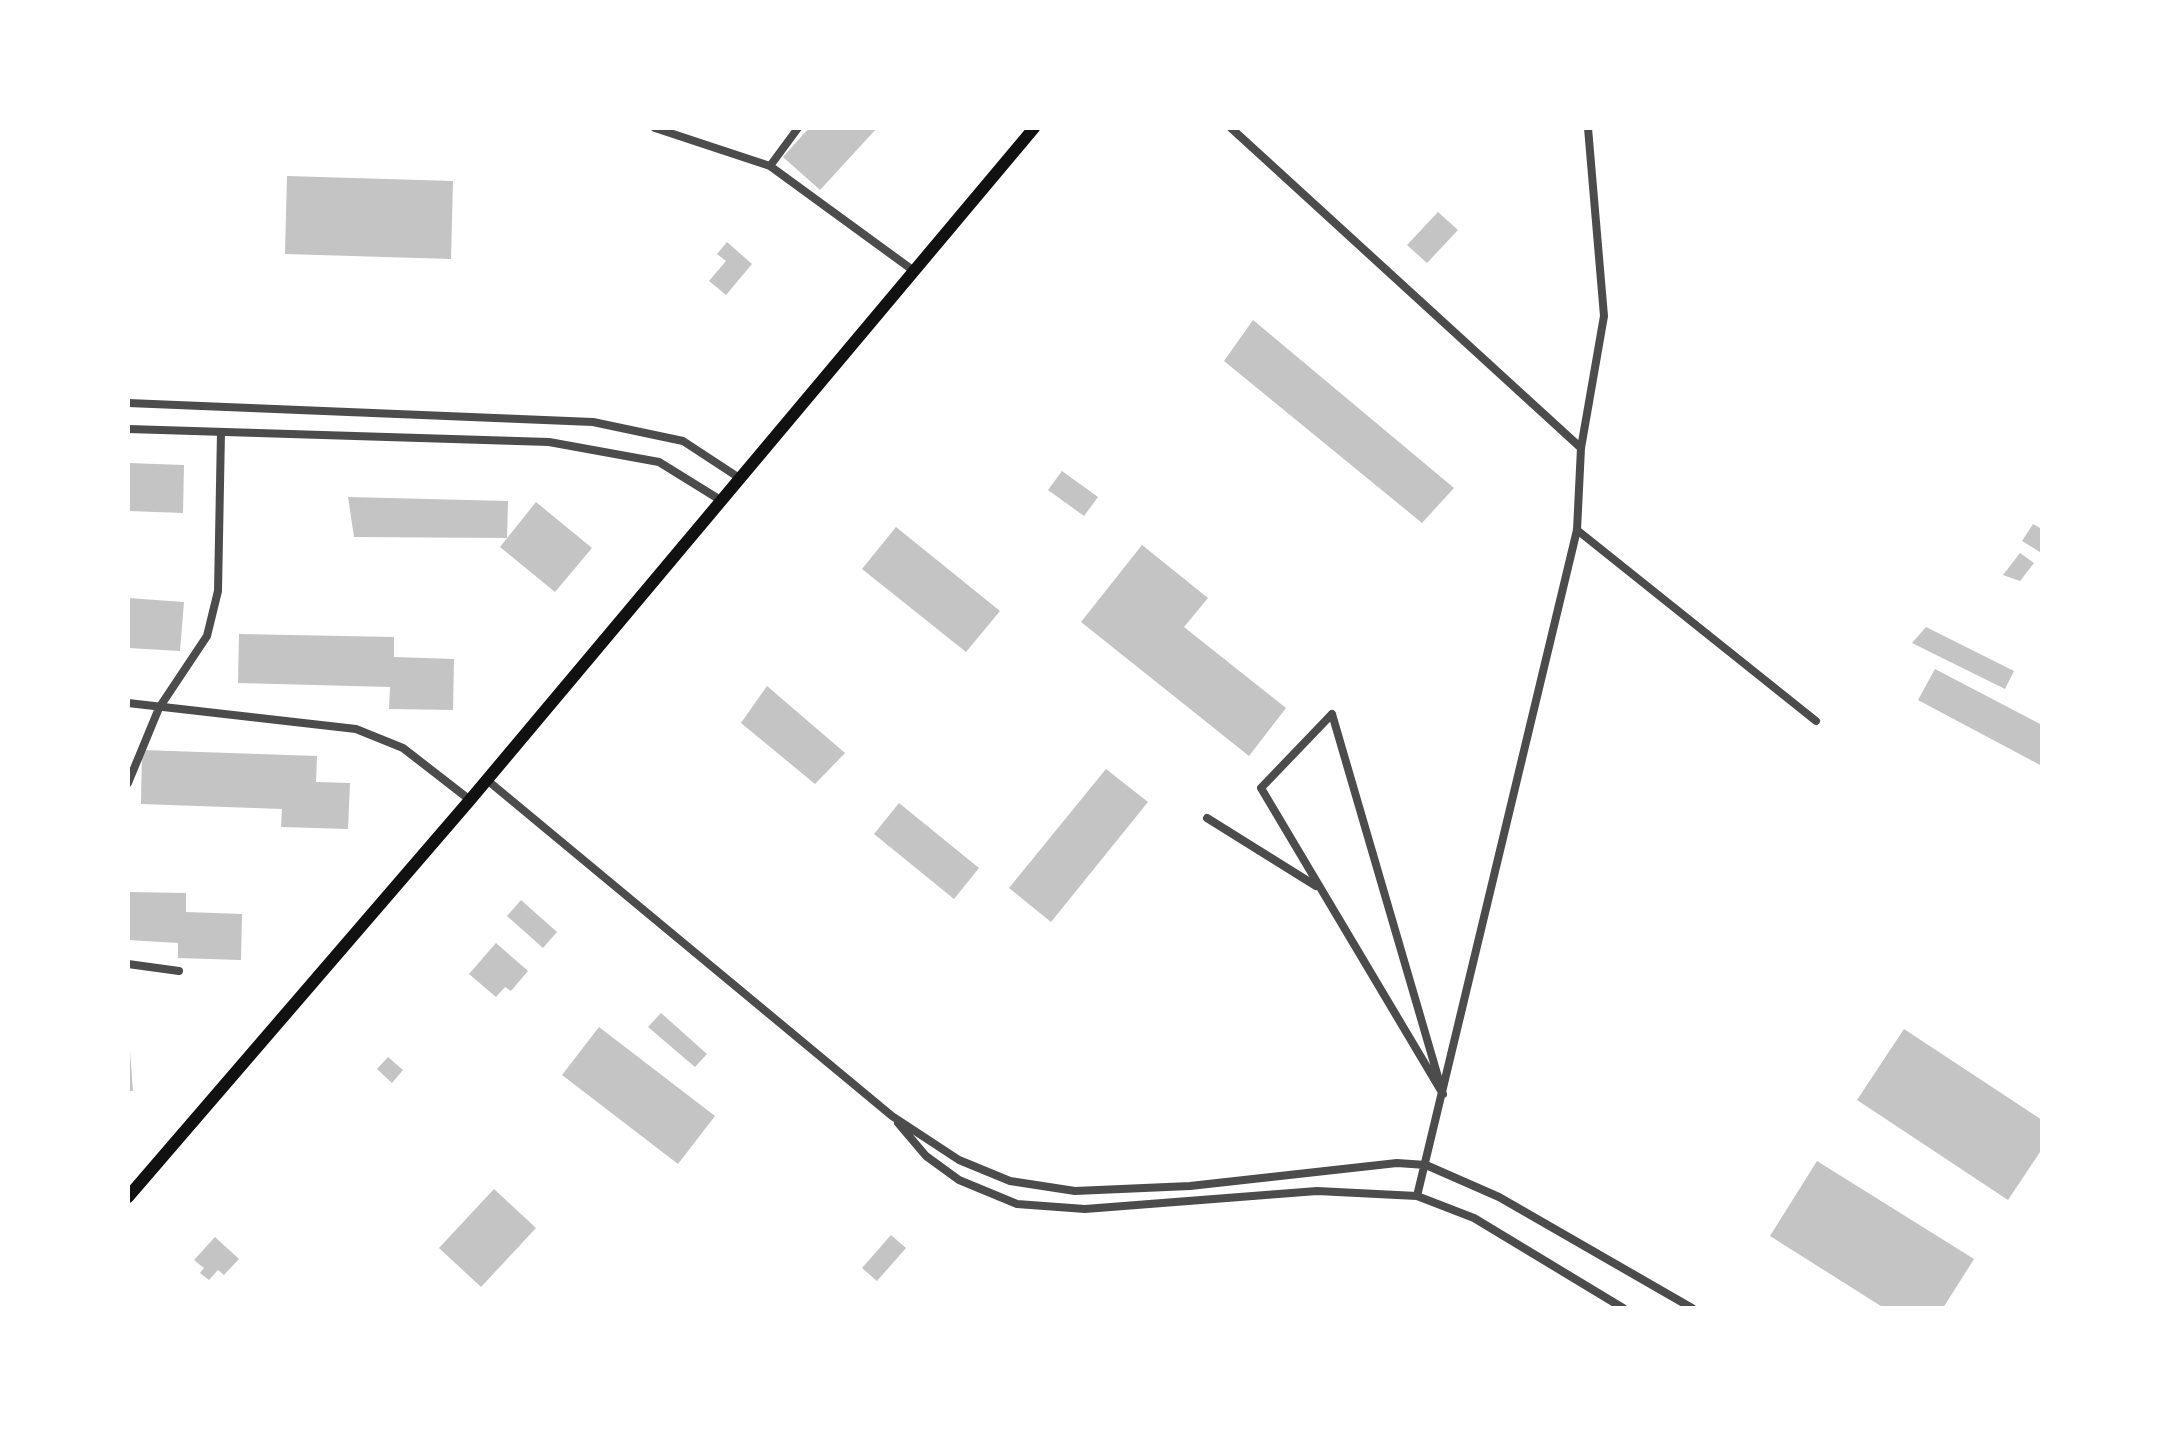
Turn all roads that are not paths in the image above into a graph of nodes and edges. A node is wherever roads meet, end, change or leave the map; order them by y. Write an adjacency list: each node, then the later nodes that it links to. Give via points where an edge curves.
1 (655, 128): 6 (street)
2 (798, 128): 6 (street)
3 (1034, 128): 7 (main road)
4 (1231, 128): 11 (street)
5 (1588, 128): 11 (street, via 1604,316)
6 (770, 166): 7 (street)
7 (914, 271): 12 (main road)
8 (128, 403): 12 (street, via 593,422 683,441)
9 (128, 429): 10 (street)
10 (221, 432): 13 (street, via 549,442 659,462); 16 (street, via 218,591 207,636)
11 (1581, 448): 14 (street)
12 (741, 479): 13 (main road)
13 (722, 501): 18 (main road)
14 (1577, 530): 17 (street); 25 (street)
15 (128, 703): 16 (street)
16 (159, 708): 19 (street); 20 (street, via 356,729 403,748)
17 (1816, 721)
18 (487, 780): 20 (main road); 26 (street)
19 (128, 783)
20 (470, 800): 29 (main road)
21 (1207, 818): 22 (street)
22 (1321, 888): 25 (street); 25 (street, via 1261,788 1332,714)
23 (128, 964): 24 (street)
24 (179, 971)
25 (1443, 1094): 27 (street)
26 (892, 1116): 27 (street, via 959,1160 1010,1181 1075,1191 1190,1186 1397,1163); 28 (street, via 926,1156 959,1180 1017,1204 1085,1209 1317,1191)
27 (1426, 1165): 28 (street); 31 (street, via 1499,1197)
28 (1417, 1196): 30 (street, via 1474,1218)
29 (128, 1197)
30 (1623, 1308)
31 (1692, 1308)

